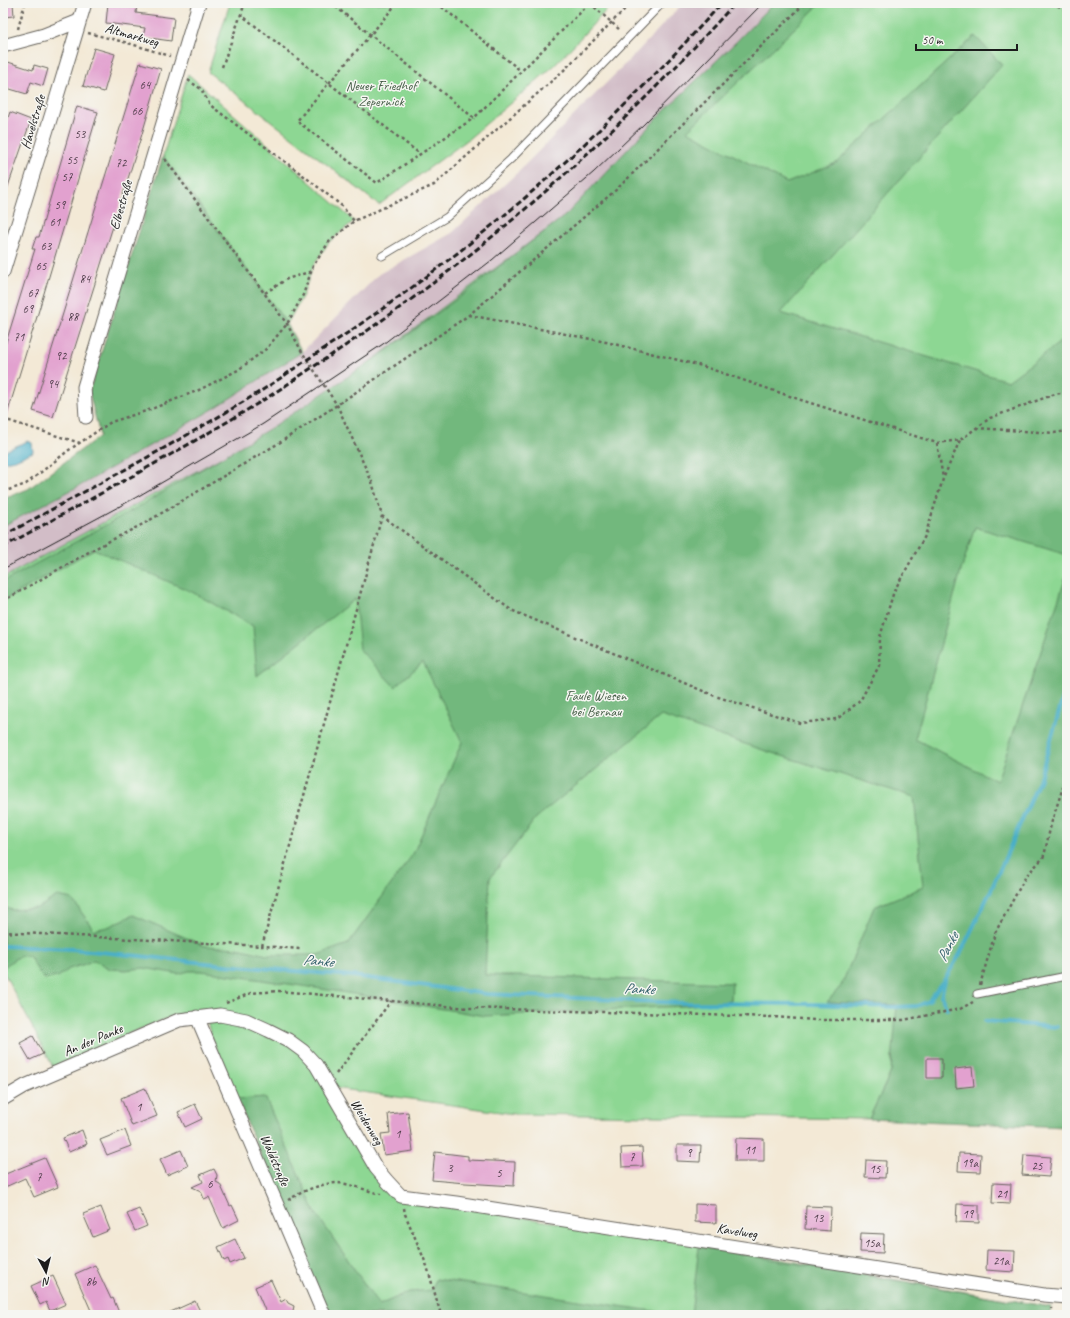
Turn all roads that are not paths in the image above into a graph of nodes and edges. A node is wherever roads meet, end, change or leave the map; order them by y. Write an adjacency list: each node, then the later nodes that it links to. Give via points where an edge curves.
1 (84, 3): 4 (street, Havelstraße)
2 (199, 3): 8 (street, Elbestraße, via 84,387)
3 (662, 3): 6 (lane, via 511,159 447,218)
4 (78, 26): 5 (street); 7 (street, Havelstraße)
5 (8, 44)
6 (382, 256)
7 (3, 272)
8 (86, 417)
9 (1067, 976): 10 (lane)
10 (977, 994)
11 (197, 1017): 12 (street, An der Panke, via 179,1020 25,1086); 13 (street, Weidenweg, via 220,1015 246,1020 288,1040 303,1051 316,1065 376,1168); 15 (street, Waldstraße)
12 (3, 1099)
13 (401, 1196): 14 (street, Kavelweg)
14 (1067, 1297)
15 (324, 1315)

